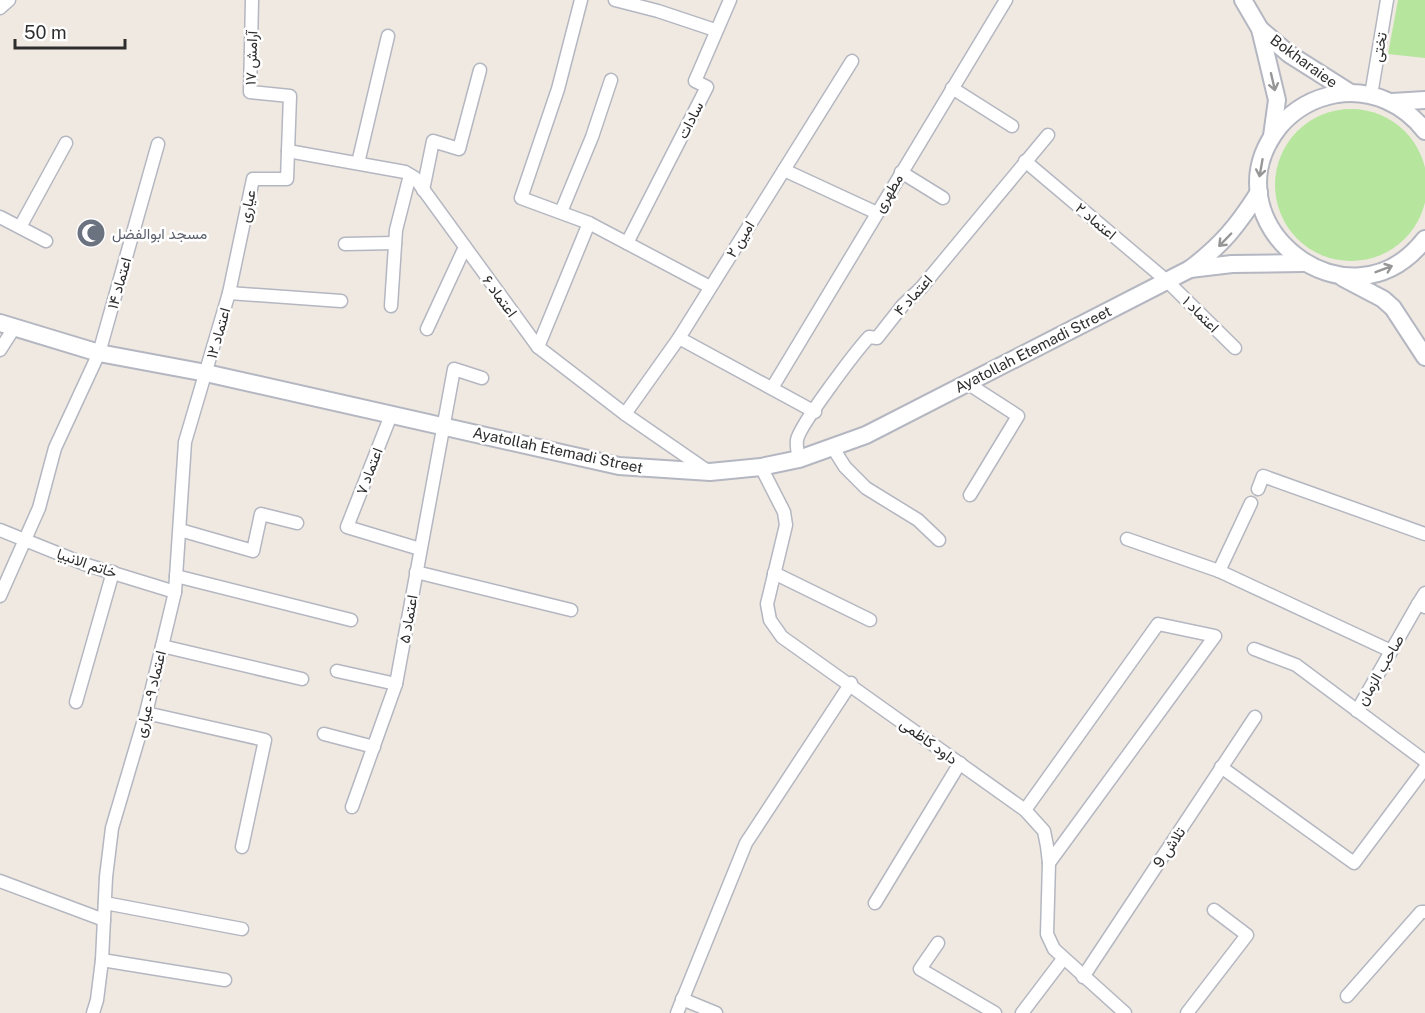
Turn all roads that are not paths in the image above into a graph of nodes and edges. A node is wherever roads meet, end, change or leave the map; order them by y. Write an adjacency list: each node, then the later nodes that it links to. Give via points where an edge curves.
1 (9, 0): 9 (street)
2 (252, 0): 27 (street, آرامش ۱۷, via 250,92 290,96)
3 (581, 0): 36 (street, via 558,89 521,198)
4 (615, 0): 11 (street)
5 (730, 0): 11 (street, سادات)
6 (1006, 0): 16 (street, مطهری)
7 (1243, 0): 10 (main road, Bokharaiee)
8 (1387, 0): 18 (street, تختی)
9 (0, 8)
10 (1260, 29): 17 (main road, Bokharaiee, via 1289,54); 24 (main road, Bokharaiee, one-way to 24, via 1277,100)
11 (715, 30): 44 (street, سادات, via 695,81 707,87)
12 (388, 36): 29 (street)
13 (852, 61): 30 (street, امین ۲)
14 (480, 70): 33 (street, via 459,149 433,141)
15 (611, 80): 36 (street)
16 (952, 88): 21 (street); 31 (street, مطهری)
17 (1349, 92): 18 (main road); 24 (main road, via 1305,105 1286,119)
18 (1371, 95): 20 (main road)
19 (1425, 100): 20 (main road)
20 (1392, 102): 22 (main road, via 1415,118)
21 (1012, 126)
22 (1425, 131)
23 (1048, 135): 28 (street, اعتماد ۴)
24 (1272, 137): 34 (main road, one-way to 34, via 1262,158)
25 (66, 143): 40 (street)
26 (158, 144): 61 (street, اعتماد ۱۴)
27 (288, 151): 29 (street); 52 (street, عیاری, via 287,179 253,179)
28 (1025, 161): 50 (street, اعتماد ۲); 67 (street, اعتماد ۴, via 877,338 869,337 859,348)
29 (358, 163): 32 (street)
30 (784, 170): 37 (street); 51 (street, امین ۲)
31 (901, 172): 35 (street); 37 (street, مطهری)
32 (410, 175): 33 (street, اعتماد ۶); 43 (street)
33 (423, 189): 46 (street, اعتماد ۶)
34 (1259, 192): 47 (main road, via 1266,220 1281,244); 48 (main road, Ayatollah Etemadi Street, one-way to 48, via 1236,229)
35 (942, 198)
36 (561, 212): 39 (street)
37 (876, 213): 66 (street, مطهری)
38 (0, 217): 40 (street)
39 (589, 223): 44 (street); 58 (street)
40 (20, 227): 42 (street)
41 (1425, 239): 49 (main road, one-way to 41, via 1382,272 1401,262)
42 (46, 241)
43 (395, 243): 45 (street); 54 (street)
44 (627, 243): 51 (street)
45 (345, 244)
46 (465, 247): 56 (street); 58 (street, اعتماد ۶)
47 (1303, 263): 48 (main road); 49 (main road)
48 (1190, 268): 50 (main road, Ayatollah Etemadi Street)
49 (1339, 276): 62 (main road, via 1383,299)
50 (1167, 281): 59 (street, اعتماد ۱); 65 (main road, Ayatollah Etemadi Street)
51 (710, 287): 57 (street, امین ۲)
52 (229, 293): 53 (street); 63 (street, اعتماد ۱۲)
53 (341, 301)
54 (391, 306)
55 (7, 325): 60 (street); 61 (main road, Ayatollah Etemadi Street)
56 (428, 329)
57 (679, 338): 66 (street); 68 (street, امین ۲)
58 (538, 347): 68 (street, اعتماد ۶)
59 (1235, 348)
60 (0, 350)
61 (99, 353): 63 (main road, Ayatollah Etemadi Street); 83 (street, اعتماد ۱۴, via 56,448 39,508)
62 (1425, 357)
63 (206, 373): 69 (main road, Ayatollah Etemadi Street); 80 (street, اعتماد ۹ - عیاری, via 185,442)
64 (482, 378): 70 (street, اعتماد ۵, via 454,369)
65 (967, 383): 71 (main road, Ayatollah Etemadi Street, via 866,435); 76 (street, via 1018,416)
66 (772, 388): 67 (street)
67 (815, 412): 72 (street, اعتماد ۴, via 805,422 797,440)
68 (625, 414): 74 (street, اعتماد ۶)
69 (391, 415): 70 (main road, Ayatollah Etemadi Street); 85 (street, اعتماد ۷, via 347,527)
70 (445, 427): 74 (main road, Ayatollah Etemadi Street, via 619,466); 85 (street, اعتماد ۵)
71 (832, 448): 72 (main road, Ayatollah Etemadi Street); 84 (street, via 866,488 918,520)
72 (799, 459): 73 (main road, Ayatollah Etemadi Street)
73 (761, 467): 74 (main road, Ayatollah Etemadi Street); 89 (street, داود کاظمی, via 784,512 786,525)
74 (710, 472)
75 (1258, 489): 81 (street, via 1263,476)
76 (970, 495)
77 (1251, 503): 86 (street)
78 (297, 523): 80 (street, via 261,514 254,551)
79 (0, 530): 83 (street, خاتم الانبیا)
80 (180, 530): 90 (street, اعتماد ۹ - عیاری)
81 (1425, 534)
82 (1127, 539): 86 (street)
83 (25, 540): 87 (street, خاتم الانبیا); 93 (street, اعتماد ۱۴)
84 (939, 540)
85 (420, 549): 88 (street, اعتماد ۵)
86 (1219, 571): 100 (street)
87 (113, 572): 91 (street, خاتم الانبیا); 105 (street)
88 (416, 572): 95 (street); 104 (street, اعتماد ۵)
89 (774, 573): 97 (street); 103 (street, داود کاظمی, via 767,604 770,620 782,636)
90 (176, 576): 91 (street, اعتماد ۹ - عیاری); 96 (street)
91 (175, 592): 98 (street, اعتماد ۹ - عیاری)
92 (1425, 593): 94 (street, صاحب الزمان)
93 (0, 596)
94 (1421, 606): 100 (street, صاحب الزمان)
95 (571, 610)
96 (351, 620)
97 (870, 620)
98 (162, 646): 102 (street); 107 (street, اعتماد ۹ - عیاری)
99 (1254, 649): 106 (street, via 1296,665)
100 (1391, 651): 106 (street, صاحب الزمان)
101 (337, 672): 104 (street)
102 (302, 679)
103 (851, 683): 112 (street, داود کاظمی); 132 (street, via 746,843)
104 (396, 684): 110 (street, اعتماد ۵)
105 (76, 702)
106 (1357, 711): 111 (street)
107 (146, 712): 117 (street, via 265,740); 120 (street, اعتماد ۹ - عیاری, via 114,821)
108 (1255, 717): 113 (street, تلاش 9)
109 (324, 734): 110 (street)
110 (374, 747): 115 (street, اعتماد ۵)
111 (1425, 760)
112 (960, 763): 116 (street, داود کاظمی); 121 (street)
113 (1221, 767): 114 (street, via 1354,863); 129 (street, تلاش 9)
114 (1425, 768)
115 (352, 807)
116 (1025, 810): 118 (street, داود کاظمی, via 1044,831); 118 (street, via 1158,624 1215,636)
117 (242, 847)
118 (1050, 863): 127 (street, داود کاظمی, via 1047,934)
119 (0, 881): 124 (street)
120 (105, 903): 124 (street, اعتماد ۹ - عیاری); 125 (street)
121 (875, 903)
122 (1214, 910): 139 (street, via 1247,935)
123 (1425, 912): 131 (street)
124 (104, 920): 128 (street, اعتماد ۹ - عیاری)
125 (242, 929)
126 (938, 943): 136 (street, via 920,969)
127 (1063, 958): 129 (street, داود کاظمی); 137 (street)
128 (102, 960): 130 (street); 133 (street, اعتماد ۹ - عیاری)
129 (1083, 977): 138 (street, داود کاظمی)
130 (225, 980)
131 (1347, 996)
132 (682, 999): 134 (street); 135 (street)
133 (93, 1013)
134 (677, 1013)
135 (716, 1013)
136 (995, 1013)
137 (1022, 1013)
138 (1125, 1013)
139 (1187, 1013)

